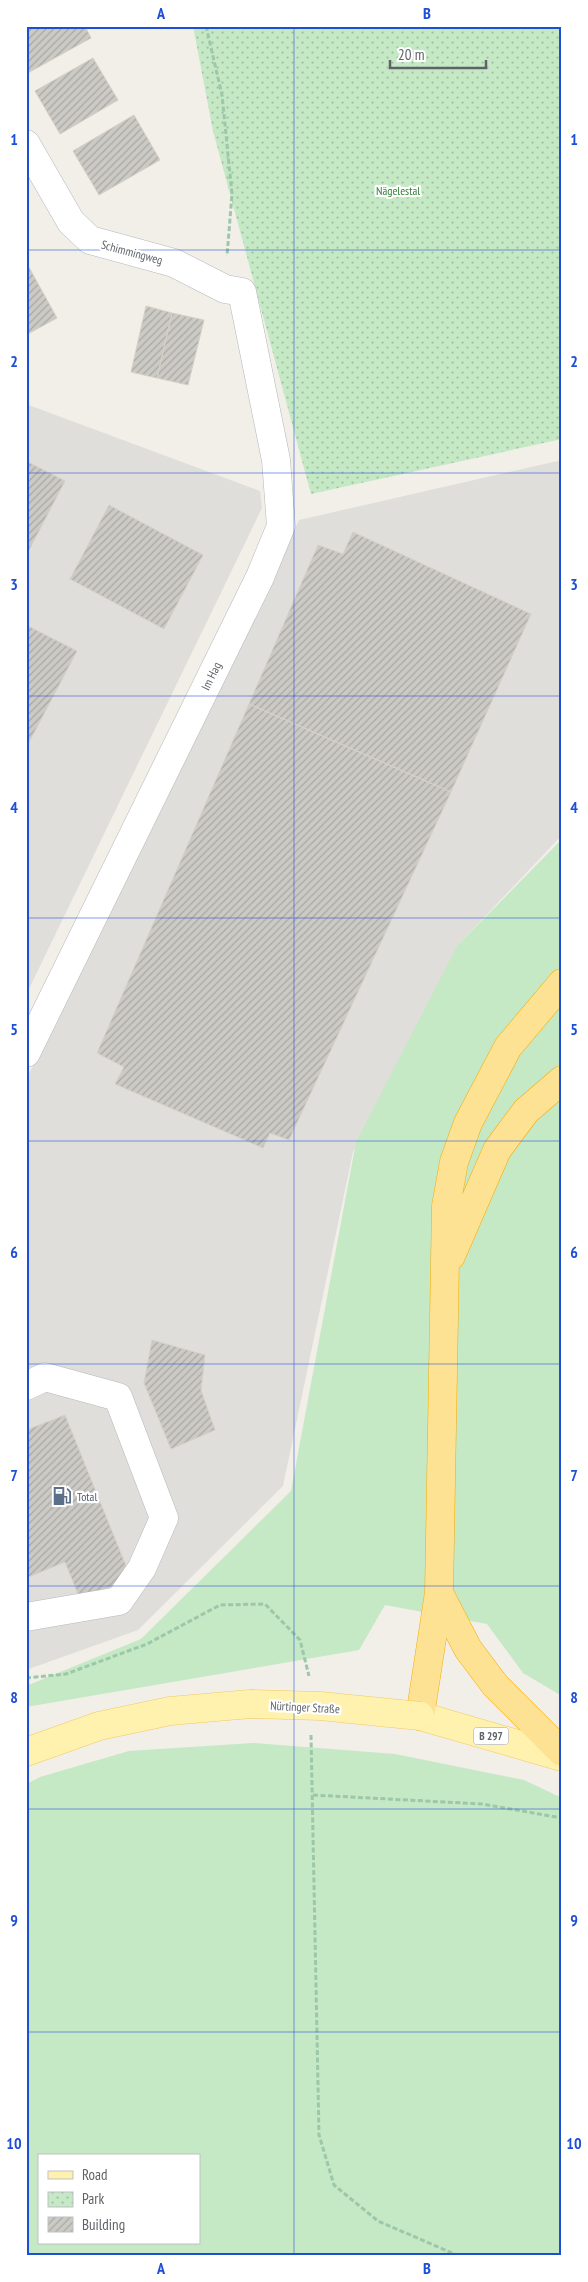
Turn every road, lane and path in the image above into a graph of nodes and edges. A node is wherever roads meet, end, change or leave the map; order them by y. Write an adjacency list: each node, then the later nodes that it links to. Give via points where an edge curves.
1 (206, 26): 3 (path, via 222,95 232,194)
2 (26, 144): 3 (street, Schimmingweg, via 71,222 90,240 174,263)
3 (225, 289): 5 (street, Im Hag, via 242,292 276,460 281,526 260,577)
4 (562, 983): 7 (highway, via 508,1047 468,1123 454,1162 446,1206)
5 (26, 1053)
6 (562, 1080): 7 (highway, via 526,1111 498,1150)
7 (446, 1266): 9 (highway)
8 (26, 1386): 10 (street, via 45,1377 118,1397 164,1518 142,1568 119,1601)
9 (439, 1593): 13 (highway); 16 (highway, via 468,1649 495,1685)
10 (26, 1616)
11 (26, 1678): 12 (path, via 66,1674 147,1644 220,1605 265,1604 300,1640)
12 (309, 1679)
13 (420, 1716): 15 (main road, Nürtinger Straße, bridge, via 320,1706 250,1704 170,1712 99,1726); 17 (main road, Nürtinger Straße / B 297)
14 (311, 1727): 18 (path)
15 (33, 1746)
16 (562, 1752)
17 (562, 1757)
18 (313, 1794): 19 (path, via 482,1804); 20 (path, via 319,2134 334,2185 378,2221)
19 (562, 1818)
20 (459, 2256)

